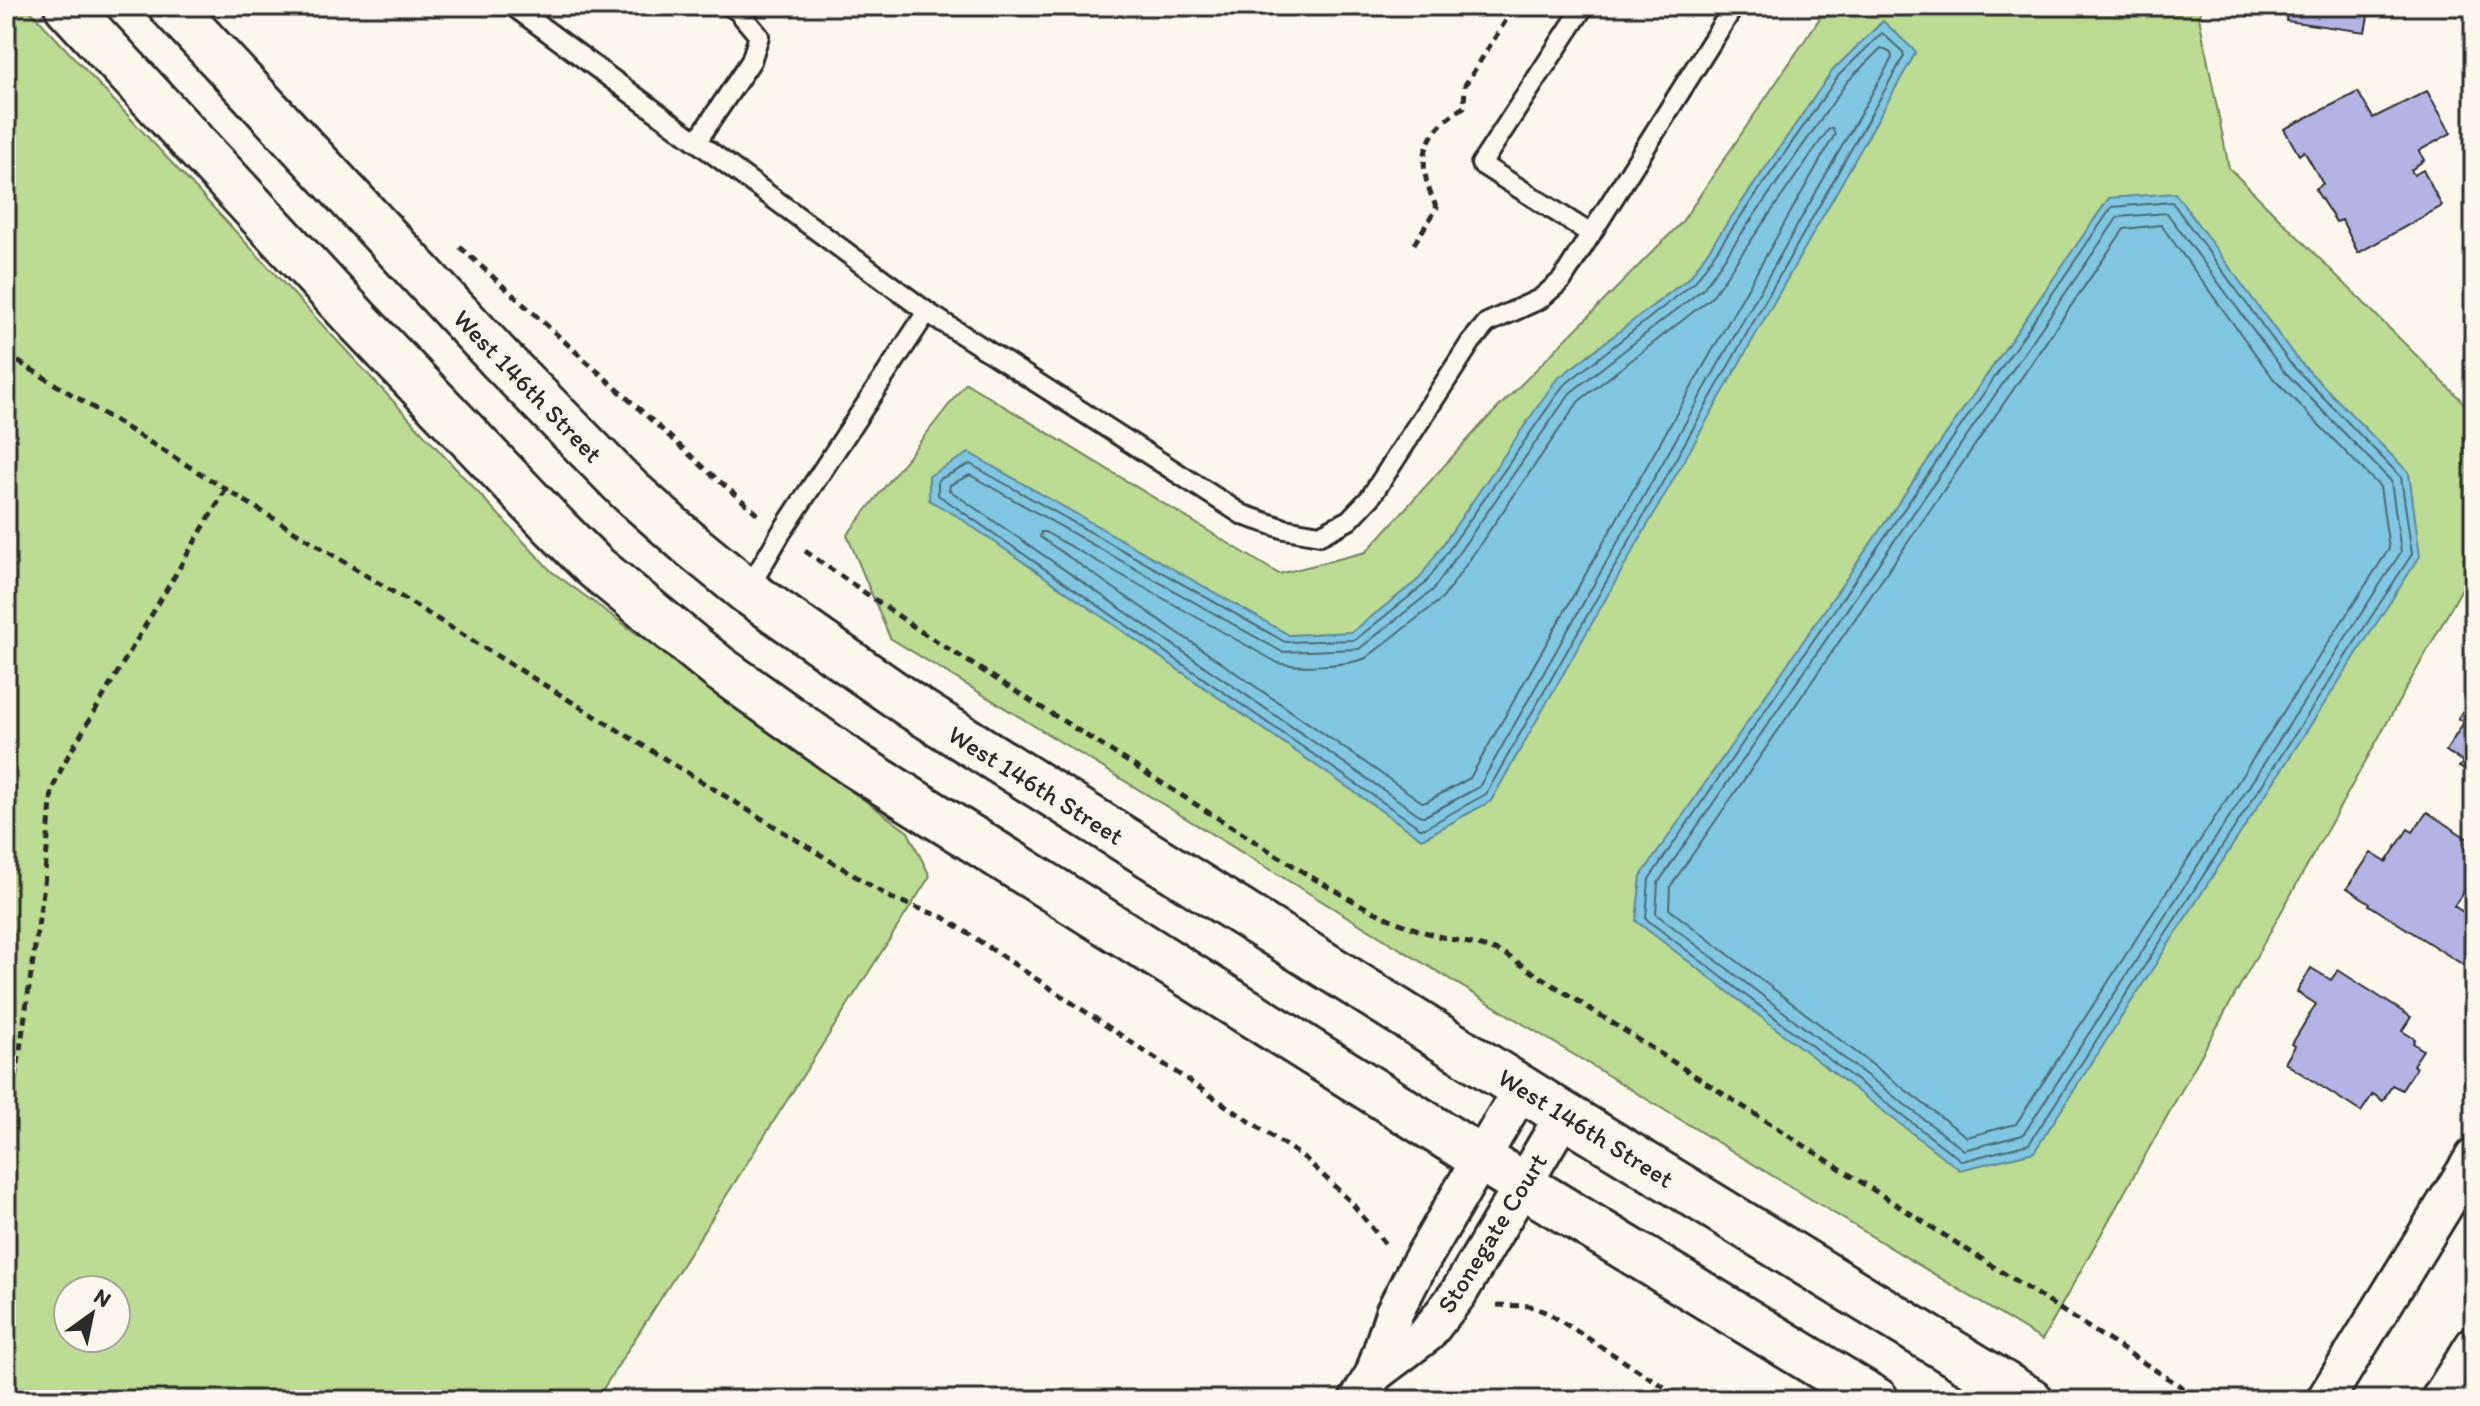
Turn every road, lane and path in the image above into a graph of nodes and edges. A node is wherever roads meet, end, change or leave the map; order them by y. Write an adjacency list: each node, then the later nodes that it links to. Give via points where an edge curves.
1 (67, 6): 21 (main road, via 544,516 664,626 855,765)
2 (171, 6): 17 (main road, West 146th Street, via 500,359 629,490)
3 (513, 6): 8 (lane)
4 (730, 6): 8 (lane, via 759,36 751,61)
5 (1515, 6): 11 (path, via 1465,85 1464,107 1447,118 1426,146 1425,176 1437,208)
6 (1584, 6): 9 (lane, via 1481,164)
7 (1734, 6): 9 (lane)
8 (697, 141): 12 (lane)
9 (1591, 234): 12 (lane, via 1551,290 1487,323 1370,498 1349,520 1320,535 1243,515)
10 (453, 240): 14 (path)
11 (1414, 244)
12 (927, 312): 17 (lane)
13 (6, 354): 15 (path)
14 (710, 473)
15 (226, 489): 20 (path, via 52,790 44,885); 24 (path, via 891,898 945,918 1306,1159)
16 (841, 577): 31 (path, via 1358,904 1429,934 1503,953)
17 (747, 591): 18 (main road, West 146th Street, via 910,705)
18 (1522, 1088): 19 (main road, West 146th Street); 21 (street, Stonegate Court)
19 (1564, 1115): 23 (street, Stonegate Court); 30 (main road, West 146th Street)
20 (6, 1133)
21 (1481, 1157): 23 (main road); 27 (street, Stonegate Court, via 1394,1313)
22 (2474, 1157): 32 (street)
23 (1523, 1185): 27 (street, Stonegate Court, via 1458,1294 1427,1334); 29 (main road)
24 (1395, 1252)
25 (1490, 1305): 28 (path, via 1530,1306 1548,1313)
26 (2474, 1345): 33 (street)
27 (1366, 1387)
28 (1685, 1400)
29 (1876, 1400)
30 (2030, 1400)
31 (2202, 1400)
32 (2325, 1400)
33 (2439, 1400)

